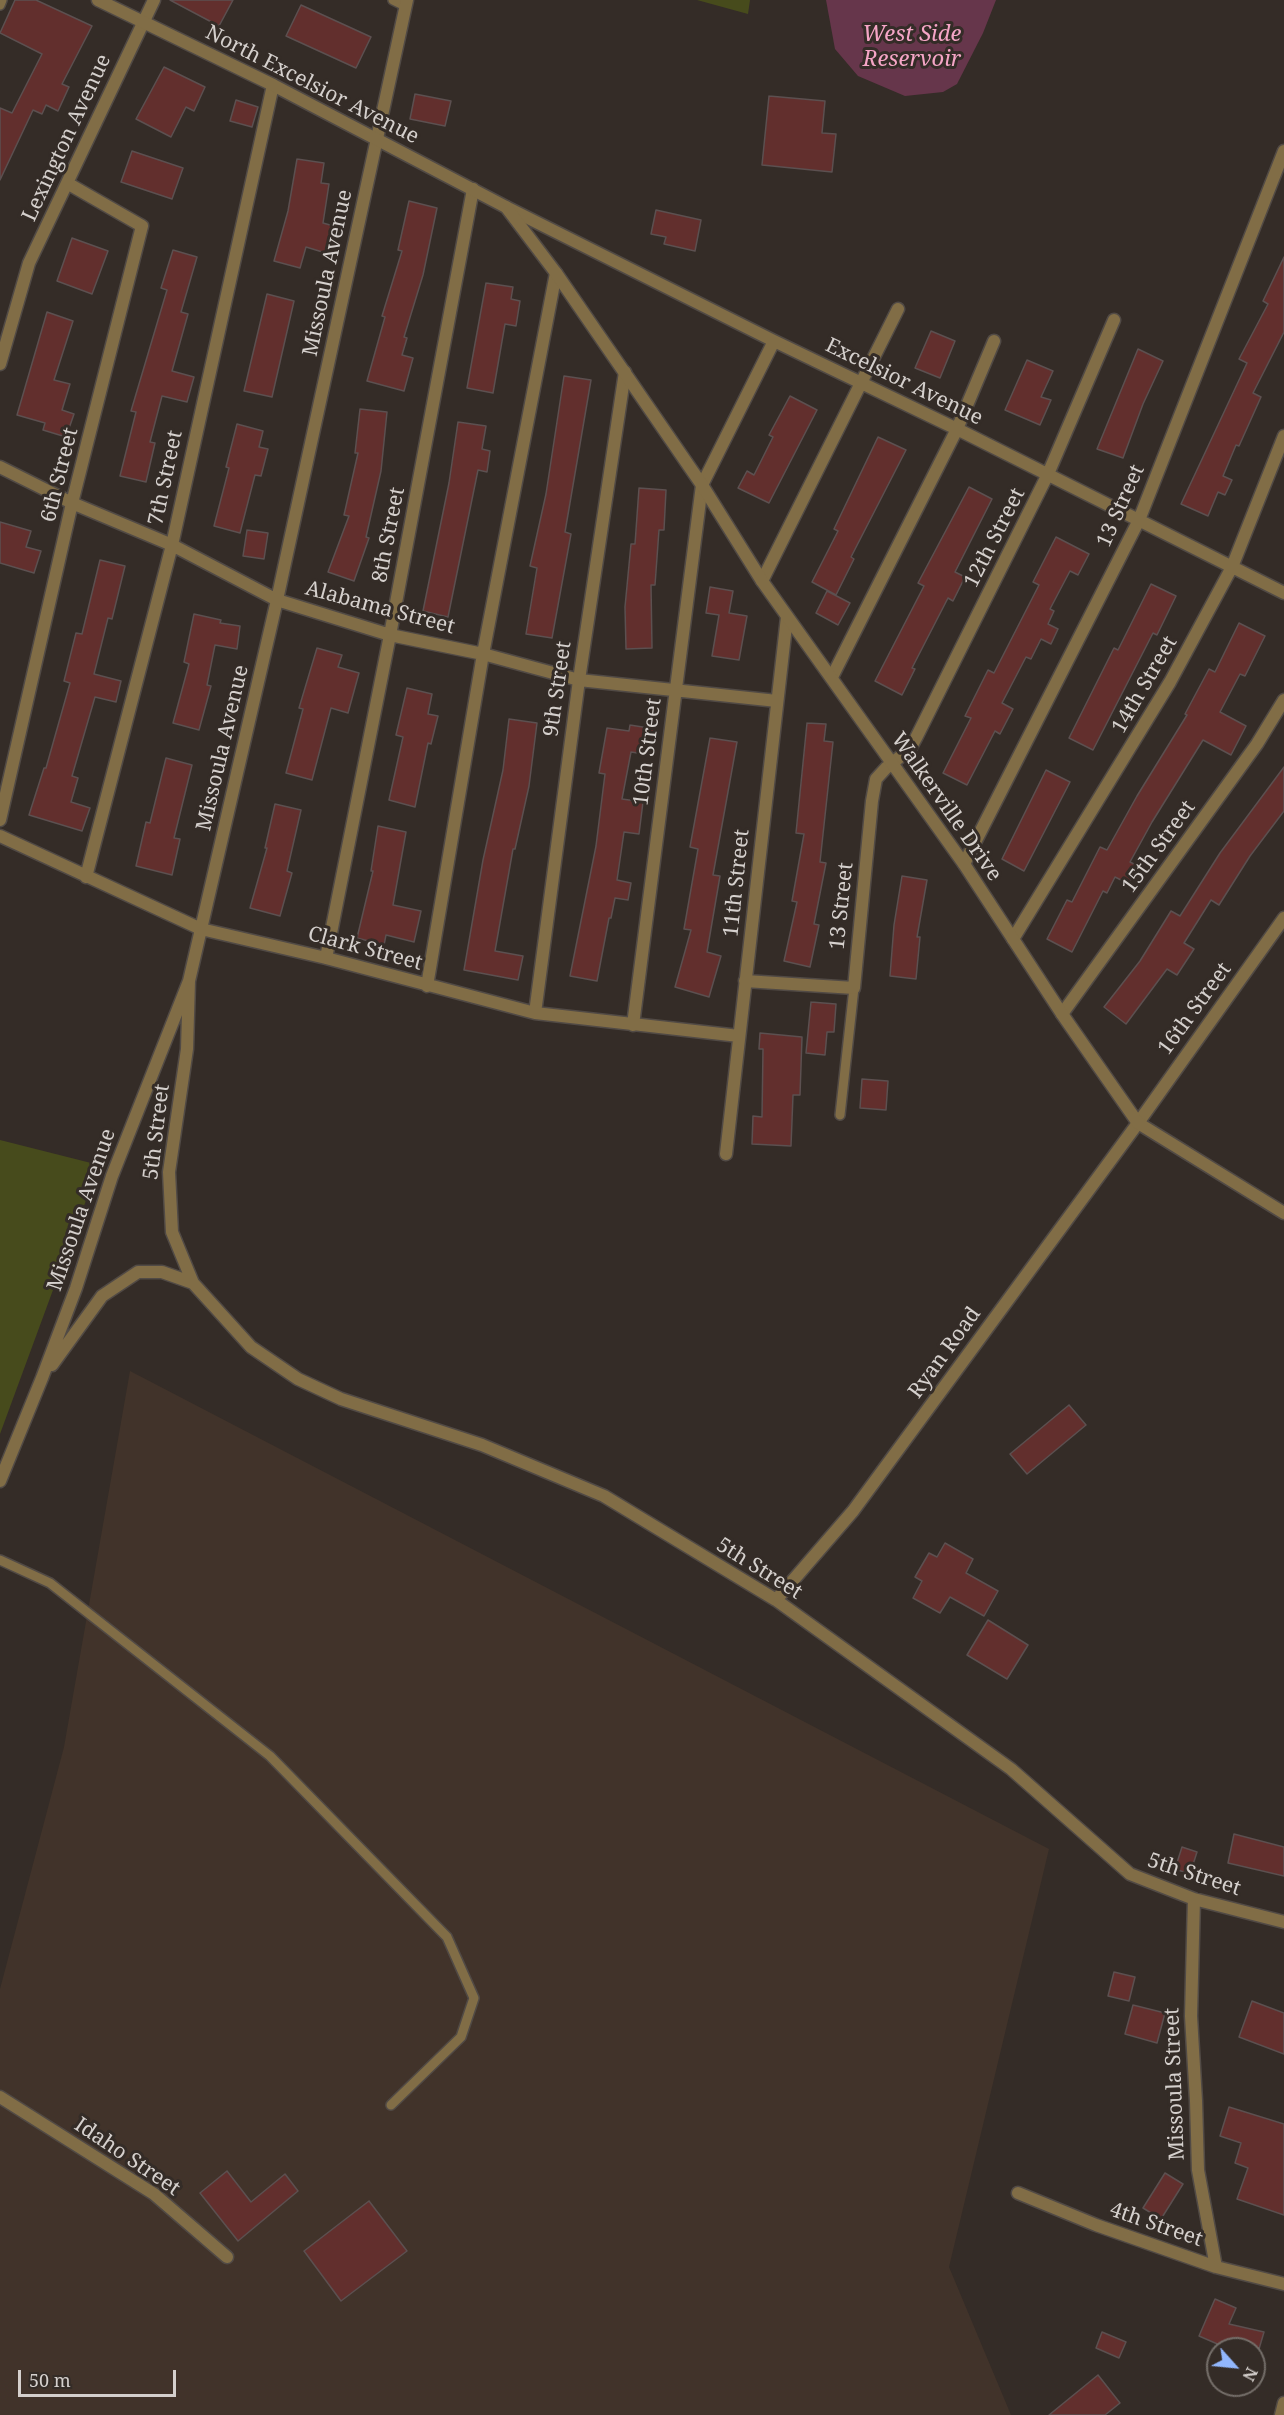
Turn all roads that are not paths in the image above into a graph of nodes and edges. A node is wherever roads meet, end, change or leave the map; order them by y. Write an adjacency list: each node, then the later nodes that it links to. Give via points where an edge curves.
1 (2, 0): 6 (lane)
2 (98, 0): 7 (street, North Excelsior Avenue)
3 (154, 0): 7 (street, Lexington Avenue)
4 (393, 0): 5 (lane)
5 (406, 3): 9 (street, Missoula Avenue)
6 (0, 5)
7 (143, 23): 8 (street, North Excelsior Avenue); 11 (street, Lexington Avenue)
8 (273, 85): 9 (street, North Excelsior Avenue); 29 (street, 7th Street)
9 (377, 140): 12 (street, North Excelsior Avenue); 33 (street, Missoula Avenue)
10 (1284, 151): 28 (street, 13 Street)
11 (67, 183): 19 (street, Lexington Avenue, via 29,263); 27 (street, 6th Street, via 142,226)
12 (473, 189): 13 (street, North Excelsior Avenue); 35 (street, 8th Street)
13 (507, 207): 14 (street, Walkerville Drive); 17 (street, Excelsior Avenue)
14 (556, 273): 20 (street, Walkerville Drive); 36 (street)
15 (898, 309): 21 (street)
16 (1114, 320): 25 (street, 12th Street)
17 (774, 340): 21 (street, Excelsior Avenue); 26 (street, 10th Street)
18 (994, 341): 22 (street)
19 (0, 364)
20 (625, 372): 26 (street, Walkerville Drive); 38 (street, 9th Street)
21 (861, 382): 22 (street, Excelsior Avenue); 31 (street)
22 (957, 429): 25 (street, Excelsior Avenue); 37 (street)
23 (1284, 436): 30 (street, 14th Street)
24 (0, 467): 27 (street, Alabama Street)
25 (1048, 474): 28 (street, Excelsior Avenue); 42 (street, 12th Street, via 916,738 910,749)
26 (702, 484): 31 (street, Walkerville Drive); 39 (street, 10th Street)
27 (72, 504): 29 (street, Alabama Street); 43 (street, 6th Street)
28 (1139, 520): 30 (street, Excelsior Avenue); 45 (street, 13 Street)
29 (172, 545): 33 (street, Alabama Street); 46 (street, 7th Street)
30 (1232, 567): 32 (street, Excelsior Avenue); 49 (street, 14th Street, via 1170,682)
31 (762, 581): 34 (street, Walkerville Drive)
32 (1284, 593)
33 (277, 600): 35 (street, Alabama Street); 48 (street, Missoula Avenue)
34 (787, 617): 37 (street, Walkerville Drive); 41 (street, 11th Street)
35 (390, 636): 36 (street, Alabama Street); 50 (street, 8th Street)
36 (483, 654): 38 (street, Alabama Street); 53 (street)
37 (832, 678): 42 (street, Walkerville Drive)
38 (579, 680): 39 (street, Alabama Street); 55 (street, 9th Street)
39 (676, 690): 41 (street, Alabama Street); 57 (street, 10th Street)
40 (1284, 700): 56 (street, 15th Street, via 1257,744)
41 (777, 701): 52 (street, 11th Street)
42 (892, 763): 45 (street, Walkerville Drive); 54 (street, 13 Street, via 874,786)
43 (0, 820)
44 (0, 836): 46 (street, Clark Street)
45 (964, 864): 49 (street, Walkerville Drive)
46 (86, 877): 48 (street, Clark Street)
47 (1284, 918): 60 (street, 16th Street)
48 (201, 929): 50 (street, Clark Street); 51 (street, Missoula Avenue)
49 (1013, 939): 56 (street, Walkerville Drive)
50 (326, 958): 53 (street, Clark Street)
51 (189, 981): 63 (street, 5th Street, via 187,1050 169,1172 172,1232); 64 (street, Missoula Avenue, via 112,1176)
52 (745, 981): 54 (street); 58 (street, 11th Street)
53 (427, 986): 55 (street, Clark Street)
54 (854, 988): 59 (lane)
55 (535, 1013): 57 (street, Clark Street)
56 (1062, 1014): 60 (street, Walkerville Drive)
57 (633, 1025): 58 (street, Clark Street)
58 (739, 1036): 61 (street, 11th Street)
59 (840, 1115)
60 (1138, 1123): 62 (street, Walkerville Drive); 68 (street, Ryan Road, via 853,1511)
61 (726, 1154)
62 (1284, 1213)
63 (193, 1283): 64 (street, 5th Street, via 162,1272 138,1272 102,1296); 68 (street, 5th Street, via 251,1347 298,1379 371,1411 482,1445 604,1497)
64 (42, 1378): 65 (street, Missoula Avenue)
65 (4, 1459): 66 (street, Missoula Avenue)
66 (0, 1481)
67 (0, 1560): 72 (lane, via 50,1583 270,1756 447,1936 474,1998 460,2037)
68 (776, 1600): 69 (street, 5th Street, via 1011,1769 1130,1874)
69 (1194, 1899): 70 (street, 5th Street); 75 (street, Missoula Street, via 1191,2016 1198,2170)
70 (1284, 1922)
71 (0, 2097): 74 (street, Idaho Street, via 154,2194)
72 (391, 2105)
73 (1018, 2193): 75 (street, 4th Street)
74 (227, 2257)
75 (1216, 2267): 76 (street, 4th Street)
76 (1284, 2284)
77 (1284, 2403): 78 (street)
78 (1281, 2415)

